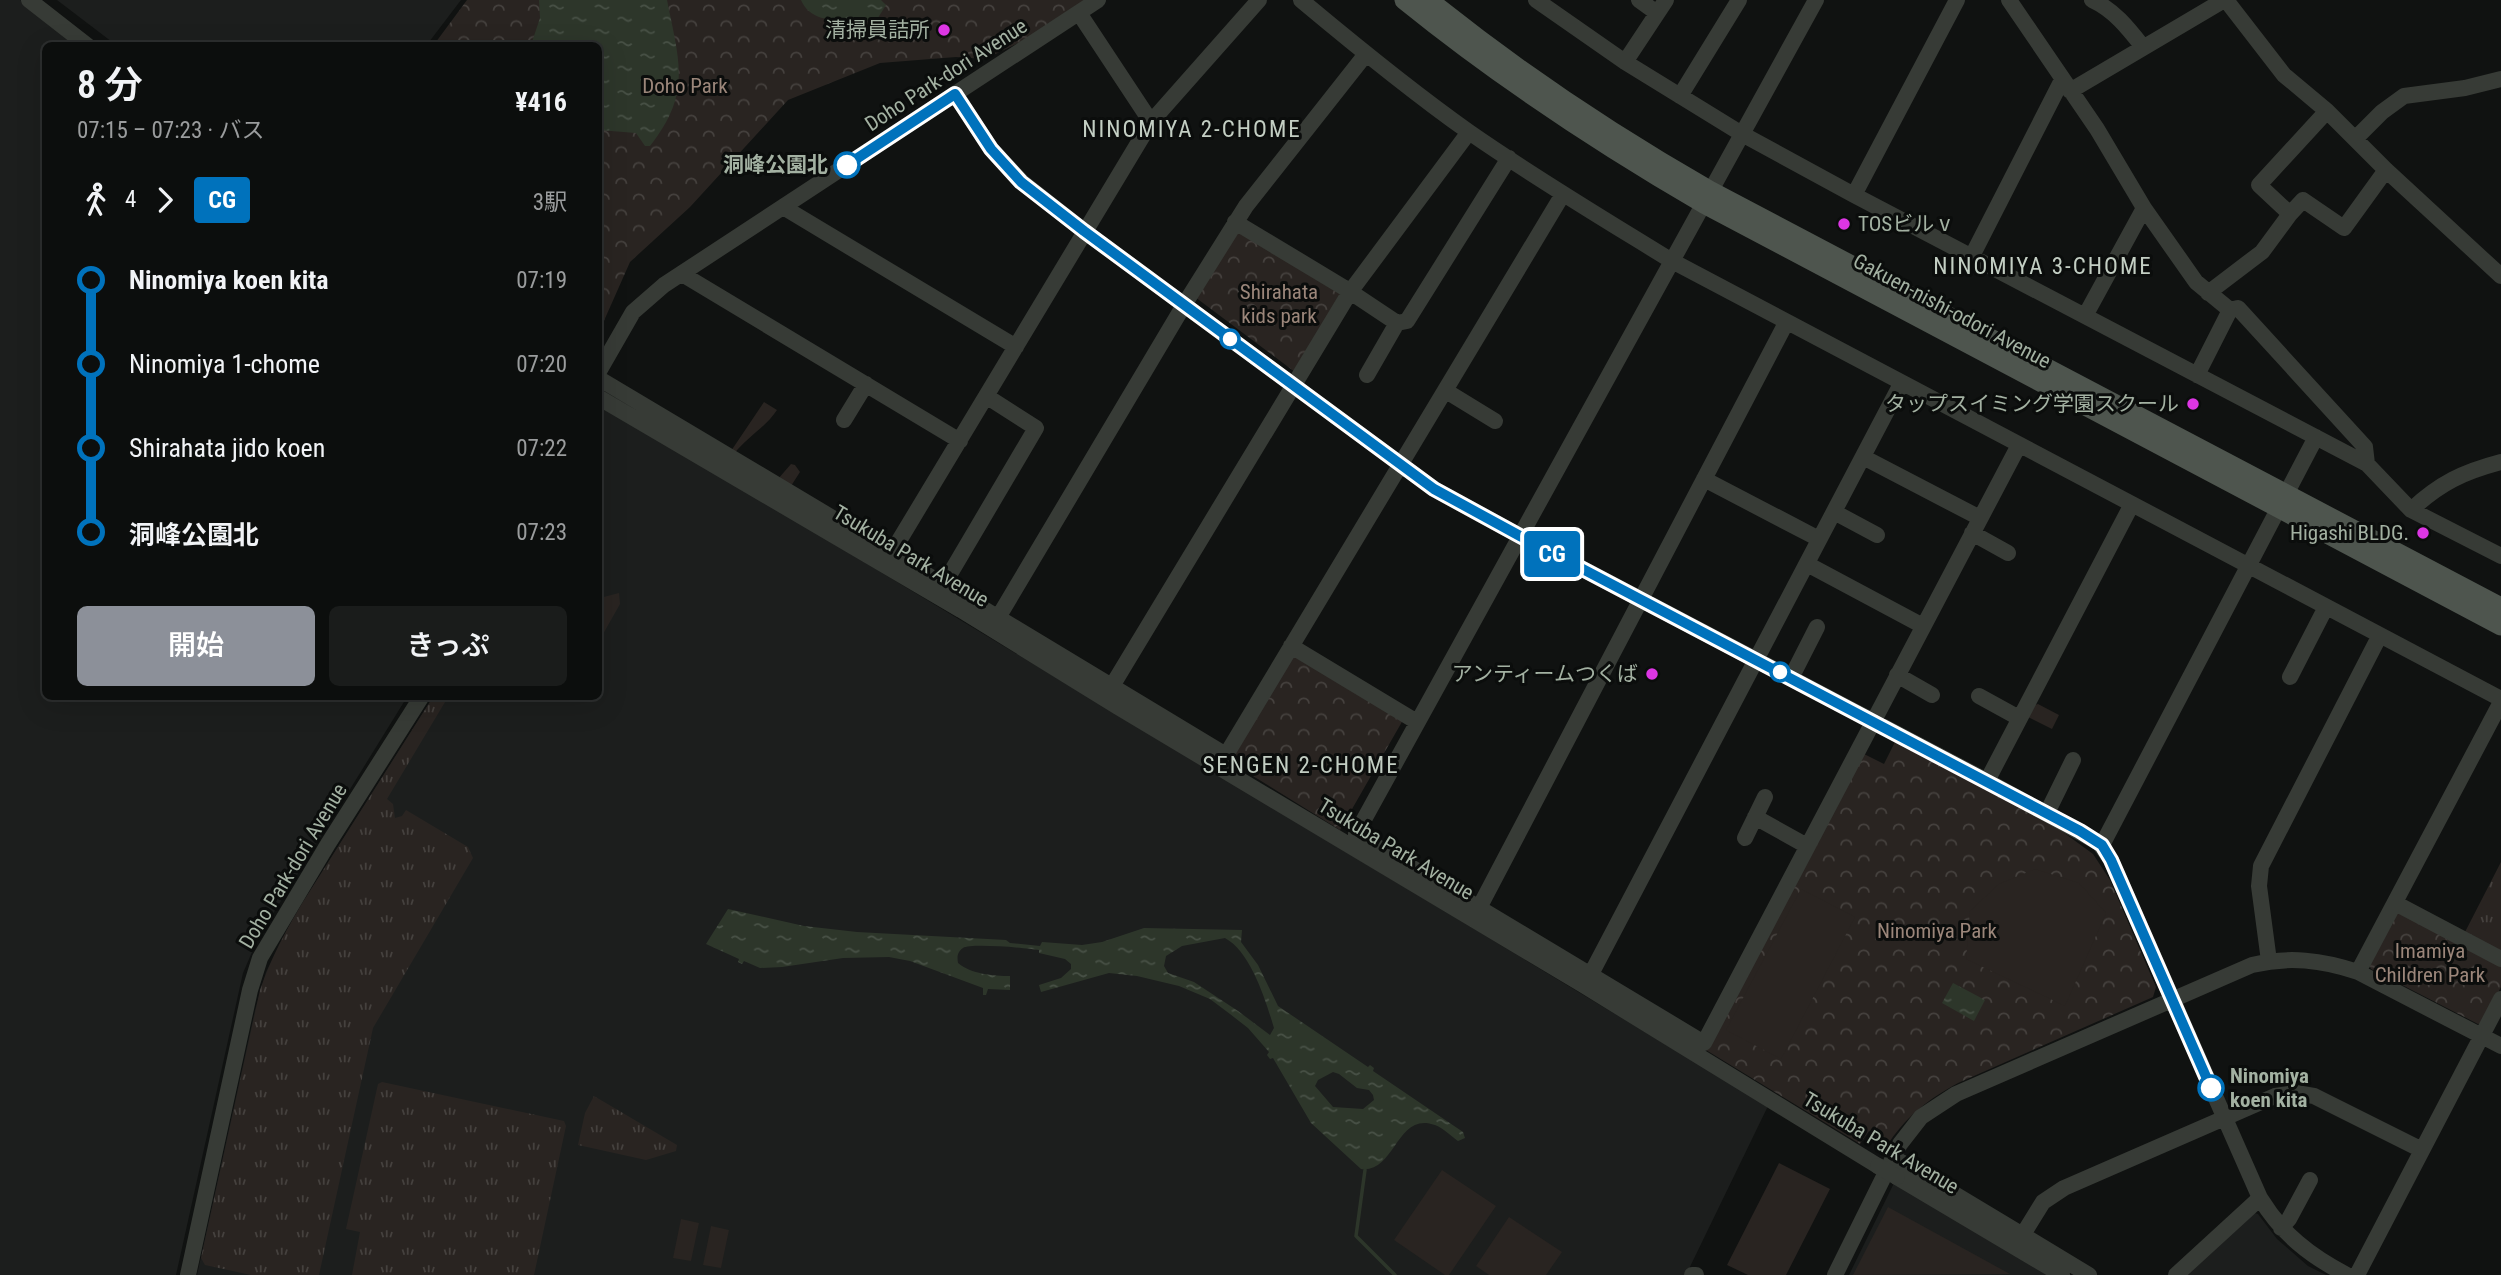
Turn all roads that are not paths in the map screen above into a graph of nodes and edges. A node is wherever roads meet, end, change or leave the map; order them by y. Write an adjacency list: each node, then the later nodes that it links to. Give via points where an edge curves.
1 (29, 0): 17 (street)
2 (1098, 0): 16 (street, Doho Park-dori Avenue)
3 (1259, 0): 26 (street)
4 (1301, 0): 19 (street)
5 (1404, 0): 34 (main road, Gakuen-nishi-odori Avenue, via 1528,93 1618,153)
6 (1429, 0): 34 (main road, Gakuen-nishi-odori Avenue)
7 (1536, 0): 20 (street)
8 (1639, 0): 15 (street)
9 (1739, 0): 24 (street)
10 (1816, 0): 28 (street)
11 (1957, 0): 33 (street)
12 (2009, 0): 22 (street)
13 (2092, 0): 18 (street, via 2114,13)
14 (2225, 0): 18 (street); 25 (street, via 2284,75)
15 (1661, 7): 20 (street)
16 (1079, 13): 23 (street, Doho Park-dori Avenue); 26 (street)
17 (83, 42)
18 (2143, 47): 22 (street)
19 (1366, 54): 27 (street); 38 (street)
20 (1625, 62): 24 (street)
21 (2501, 79): 29 (street, via 2404,96)
22 (2066, 86): 36 (street); 40 (street)
23 (955, 94): 35 (street, Doho Park-dori Avenue); 39 (street, via 991,149 1021,182)
24 (1680, 96): 28 (street)
25 (2327, 111): 29 (street); 37 (street, via 2259,185)
26 (1151, 122): 39 (street)
27 (1469, 132): 30 (street); 44 (street)
28 (1742, 134): 33 (street); 34 (street)
29 (2355, 139): 31 (street)
30 (1509, 158): 32 (street); 49 (street, via 1407,321)
31 (2386, 170): 37 (street, via 2344,228 2303,200); 43 (street)
32 (1563, 194): 41 (street); 59 (street)
33 (1854, 195): 40 (street)
34 (1707, 197): 41 (street); 72 (main road, Gakuen-nishi-odori Avenue)
35 (783, 207): 42 (street, Doho Park-dori Avenue); 51 (street)
36 (2144, 208): 45 (street); 48 (street)
37 (2290, 214): 45 (street, via 2262,252)
38 (1236, 222): 44 (street); 46 (street)
39 (1084, 231): 46 (street); 51 (street)
40 (1972, 256): 48 (street)
41 (1672, 261): 50 (street); 79 (street)
42 (682, 274): 52 (street, Doho Park-dori Avenue, via 633,312); 56 (street)
43 (2501, 275)
44 (1350, 292): 49 (street); 58 (street)
45 (2208, 293): 47 (street)
46 (1184, 305): 58 (street); 90 (street)
47 (2230, 310): 54 (street); 70 (street, via 2238,308 2245,315 2365,447)
48 (2085, 316): 54 (street)
49 (1396, 323): 53 (street)
50 (1786, 323): 57 (street); 71 (street)
51 (1016, 347): 60 (street)
52 (602, 368)
53 (1367, 375)
54 (2197, 375): 64 (street)
55 (602, 377): 82 (street)
56 (866, 384): 62 (street); 65 (street)
57 (1901, 384): 66 (street); 67 (street)
58 (1293, 385): 69 (street); 100 (street)
59 (1446, 391): 63 (street); 69 (street)
60 (986, 396): 65 (street); 86 (street, via 1035,428)
61 (602, 399): 135 (street, Tsukuba Park Avenue, bridge, via 961,610)
62 (844, 420)
63 (1495, 421)
64 (2316, 437): 70 (street); 72 (street)
65 (960, 441): 82 (street)
66 (2019, 445): 73 (street); 76 (street)
67 (1863, 457): 75 (street); 76 (street)
68 (2501, 462): 74 (street, via 2464,472)
69 (1401, 464): 79 (street, via 1450,499); 95 (street)
70 (2367, 464): 74 (street)
71 (1704, 479): 80 (street); 87 (street)
72 (2282, 501): 85 (street); 89 (main road, Gakuen-nishi-odori Avenue); 92 (main road, Gakuen-nishi-odori Avenue)
73 (2132, 503): 85 (street); 105 (street)
74 (2411, 510): 83 (street)
75 (1834, 512): 78 (street); 80 (street)
76 (1980, 518): 77 (street)
77 (1972, 533): 81 (street); 91 (street)
78 (1877, 535)
79 (1520, 536): 87 (street); 107 (street)
80 (1819, 540): 84 (street)
81 (2008, 553)
82 (891, 554): 86 (street)
83 (2501, 556)
84 (1807, 564): 91 (street); 96 (street)
85 (2248, 566): 88 (street); 114 (street)
86 (944, 584): 90 (street)
87 (1642, 600): 96 (street); 117 (street)
88 (2326, 607): 94 (street); 98 (street)
89 (2501, 607)
90 (999, 616): 100 (street)
91 (1923, 626): 97 (street)
92 (2501, 626)
93 (1817, 628): 99 (street)
94 (2380, 635): 104 (street); 119 (street, via 2261,866 2259,886)
95 (1291, 646): 100 (street, via 1226,755); 107 (street)
96 (1756, 660): 99 (street); 121 (street)
97 (1897, 675): 101 (street); 106 (street)
98 (2290, 677)
99 (1791, 678): 106 (street)
100 (1112, 686)
101 (1932, 695)
102 (1979, 696): 105 (street)
103 (419, 700): 133 (street, Doho Park-dori Avenue, via 260,958)
104 (2501, 701): 116 (street)
105 (2019, 718): 109 (street)
106 (1873, 721): 109 (street); 115 (street)
107 (1417, 722): 117 (street, via 1356,834)
108 (2073, 760): 111 (street)
109 (1987, 780): 111 (street)
110 (1765, 797): 112 (street)
111 (2047, 813): 114 (street)
112 (1755, 817): 113 (street); 115 (street)
113 (1745, 838)
114 (2102, 845): 122 (street)
115 (1807, 846): 121 (street, via 1704,1043)
116 (2395, 903): 118 (street); 120 (street)
117 (1479, 908): 121 (street)
118 (2501, 959)
119 (2269, 961): 120 (street, via 2318,961); 122 (street)
120 (2358, 972): 124 (street)
121 (1591, 974)
122 (2172, 999): 126 (street); 128 (street, via 1945,1100 1914,1125)
123 (2501, 999): 124 (street)
124 (2482, 1036): 125 (street); 127 (street)
125 (2501, 1046)
126 (2224, 1117): 127 (street, via 2275,1096 2305,1094); 130 (street); 132 (street, via 2064,1188 2043,1202)
127 (2422, 1150): 139 (street)
128 (1893, 1157): 132 (street); 134 (street)
129 (2310, 1180): 131 (street)
130 (2260, 1198): 131 (street); 137 (street)
131 (2281, 1228): 138 (street, via 2311,1255)
132 (2022, 1236): 136 (street)
133 (188, 1275)
134 (1835, 1275)
135 (2062, 1275)
136 (2089, 1275)
137 (2176, 1275)
138 (2347, 1275)
139 (2357, 1275)

